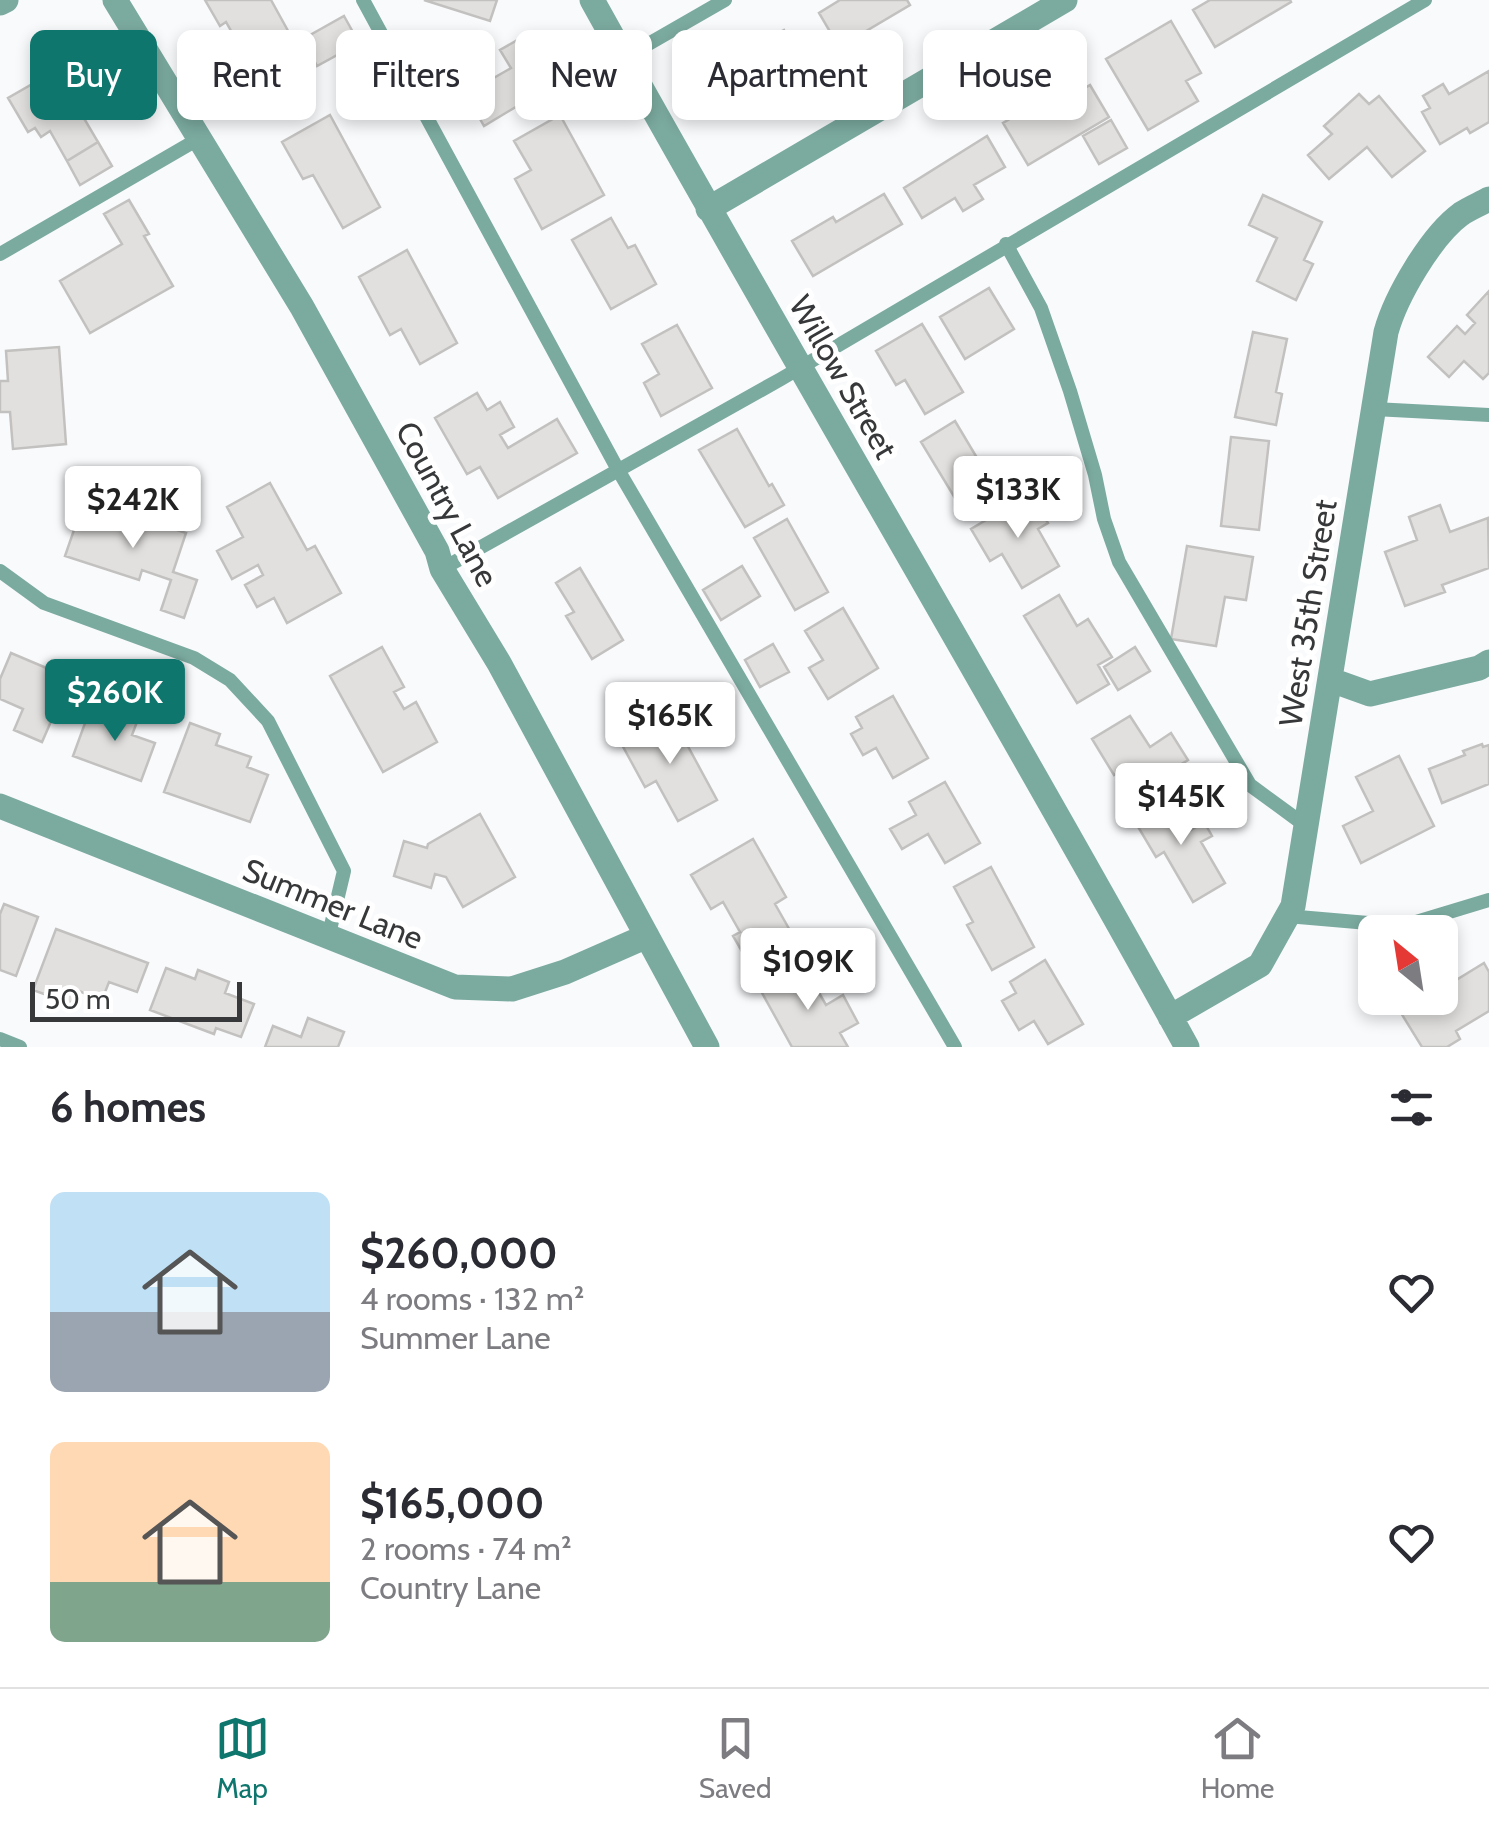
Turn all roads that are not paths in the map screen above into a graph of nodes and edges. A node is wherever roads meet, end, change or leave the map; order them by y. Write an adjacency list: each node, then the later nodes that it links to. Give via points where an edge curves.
1 (115, 0): 10 (street, Country Lane)
2 (363, 0): 18 (lane)
3 (592, 0): 7 (street, Willow Street)
4 (724, 0): 8 (lane)
5 (1065, 0): 12 (street)
6 (1425, 0): 13 (lane)
7 (609, 30)
8 (652, 42)
9 (652, 108): 12 (street, Willow Street)
10 (200, 138): 14 (lane); 19 (street, Country Lane, via 302,307)
11 (1489, 200): 16 (street, West 35th Street, via 1459,216 1394,303)
12 (708, 209): 15 (street, Willow Street)
13 (1006, 244): 15 (lane); 24 (lane, via 1041,308 1119,562 1250,785)
14 (0, 254)
15 (800, 366): 18 (lane); 29 (street, Willow Street)
16 (1374, 409): 17 (lane); 22 (street, West 35th Street)
17 (1489, 415)
18 (617, 468): 19 (lane); 33 (lane)
19 (442, 569): 27 (street, Country Lane)
20 (0, 571): 28 (lane, via 44,603 194,658 230,680 268,722 344,871)
21 (1489, 662): 22 (street, via 1370,694)
22 (1331, 680): 24 (street, West 35th Street)
23 (0, 806): 28 (street, Summer Lane)
24 (1306, 826): 26 (street, West 35th Street)
25 (1489, 900): 26 (lane, via 1403,926)
26 (1287, 916): 29 (street, West 35th Street, via 1260,965)
27 (647, 936): 28 (street, Summer Lane, via 512,989 455,987); 32 (street, Country Lane)
28 (328, 938)
29 (1170, 1017): 34 (street, Willow Street)
30 (0, 1039): 31 (lane)
31 (20, 1047)
32 (707, 1047)
33 (955, 1047)
34 (1187, 1047)

